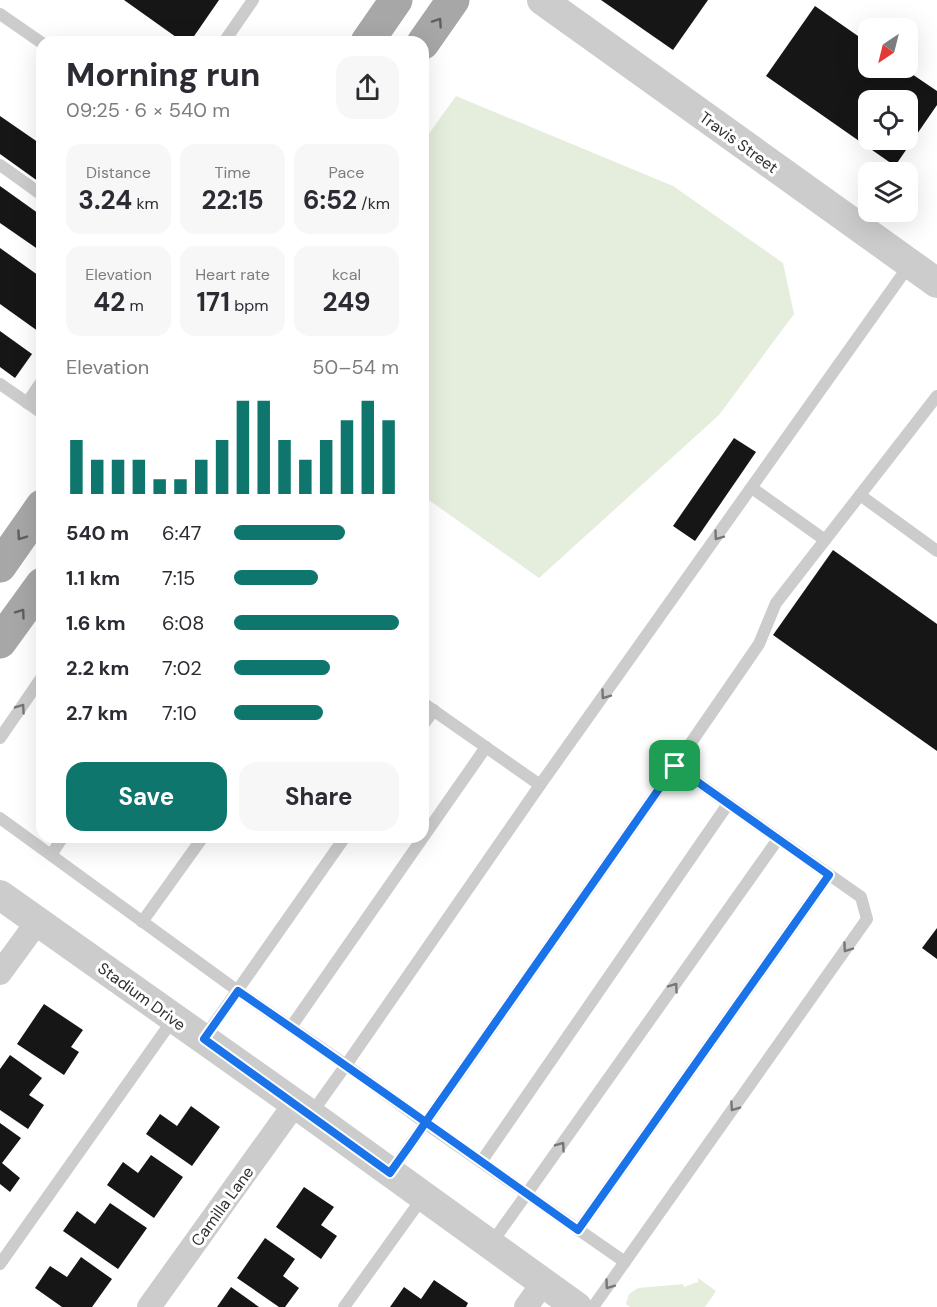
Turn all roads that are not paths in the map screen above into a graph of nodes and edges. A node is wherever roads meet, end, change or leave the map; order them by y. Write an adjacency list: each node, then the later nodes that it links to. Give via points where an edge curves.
1 (253, 0): 6 (lane)
2 (396, 0): 7 (main road)
3 (453, 0): 8 (main road, one-way to 3)
4 (542, 0): 12 (street, Travis Street)
5 (0, 14): 9 (lane)
6 (228, 36)
7 (371, 36)
8 (428, 36)
9 (36, 39)
10 (0, 165): 11 (lane)
11 (36, 191)
12 (910, 264): 13 (street, Travis Street); 19 (lane)
13 (937, 284)
14 (0, 384): 17 (lane)
15 (36, 390): 17 (lane)
16 (937, 396): 20 (lane)
17 (27, 403): 18 (lane)
18 (36, 409)
19 (752, 488): 22 (lane); 32 (lane, one-way to 32)
20 (860, 495): 22 (lane); 23 (lane)
21 (36, 515): 24 (main road, one-way to 24)
22 (825, 540): 31 (lane, via 776,603 759,644)
23 (937, 551)
24 (0, 566)
25 (36, 592): 26 (main road, one-way to 25)
26 (0, 642)
27 (36, 686): 29 (lane, one-way to 27)
28 (429, 707): 30 (lane)
29 (0, 738)
30 (486, 747): 32 (lane); 35 (lane)
31 (675, 766): 33 (lane); 53 (lane)
32 (540, 785): 51 (lane)
33 (728, 804): 36 (lane); 54 (lane)
34 (0, 818): 41 (lane)
35 (429, 829)
36 (778, 839): 42 (lane); 56 (lane, one-way to 36)
37 (59, 843): 41 (lane)
38 (199, 843): 45 (lane)
39 (341, 843): 47 (lane)
40 (419, 843): 49 (lane)
41 (51, 855): 45 (lane)
42 (829, 875): 58 (lane); 60 (lane, one-way to 60, via 861,897 867,919)
43 (0, 895): 44 (street, Stadium Drive)
44 (38, 921): 46 (street); 48 (street, Stadium Drive)
45 (142, 922): 47 (lane)
46 (0, 973)
47 (238, 991): 49 (lane); 50 (lane)
48 (174, 1018): 50 (street, Stadium Drive); 61 (lane)
49 (291, 1028): 51 (lane)
50 (204, 1039): 52 (street, Stadium Drive)
51 (346, 1065): 52 (lane); 53 (lane)
52 (302, 1110): 55 (street, Stadium Drive); 63 (street, Camilla Lane)
53 (425, 1123): 54 (lane); 55 (lane)
54 (481, 1162): 56 (lane)
55 (390, 1173): 57 (street, Stadium Drive)
56 (528, 1194): 58 (lane); 59 (lane)
57 (423, 1197): 59 (street, Stadium Drive); 64 (lane)
58 (578, 1230): 60 (lane)
59 (490, 1245): 62 (street, Stadium Drive)
60 (625, 1262): 67 (lane, one-way to 67)
61 (0, 1264)
62 (543, 1283): 65 (street); 66 (street, Stadium Drive)
63 (149, 1307)
64 (344, 1307)
65 (526, 1307)
66 (577, 1307)
67 (593, 1307)

